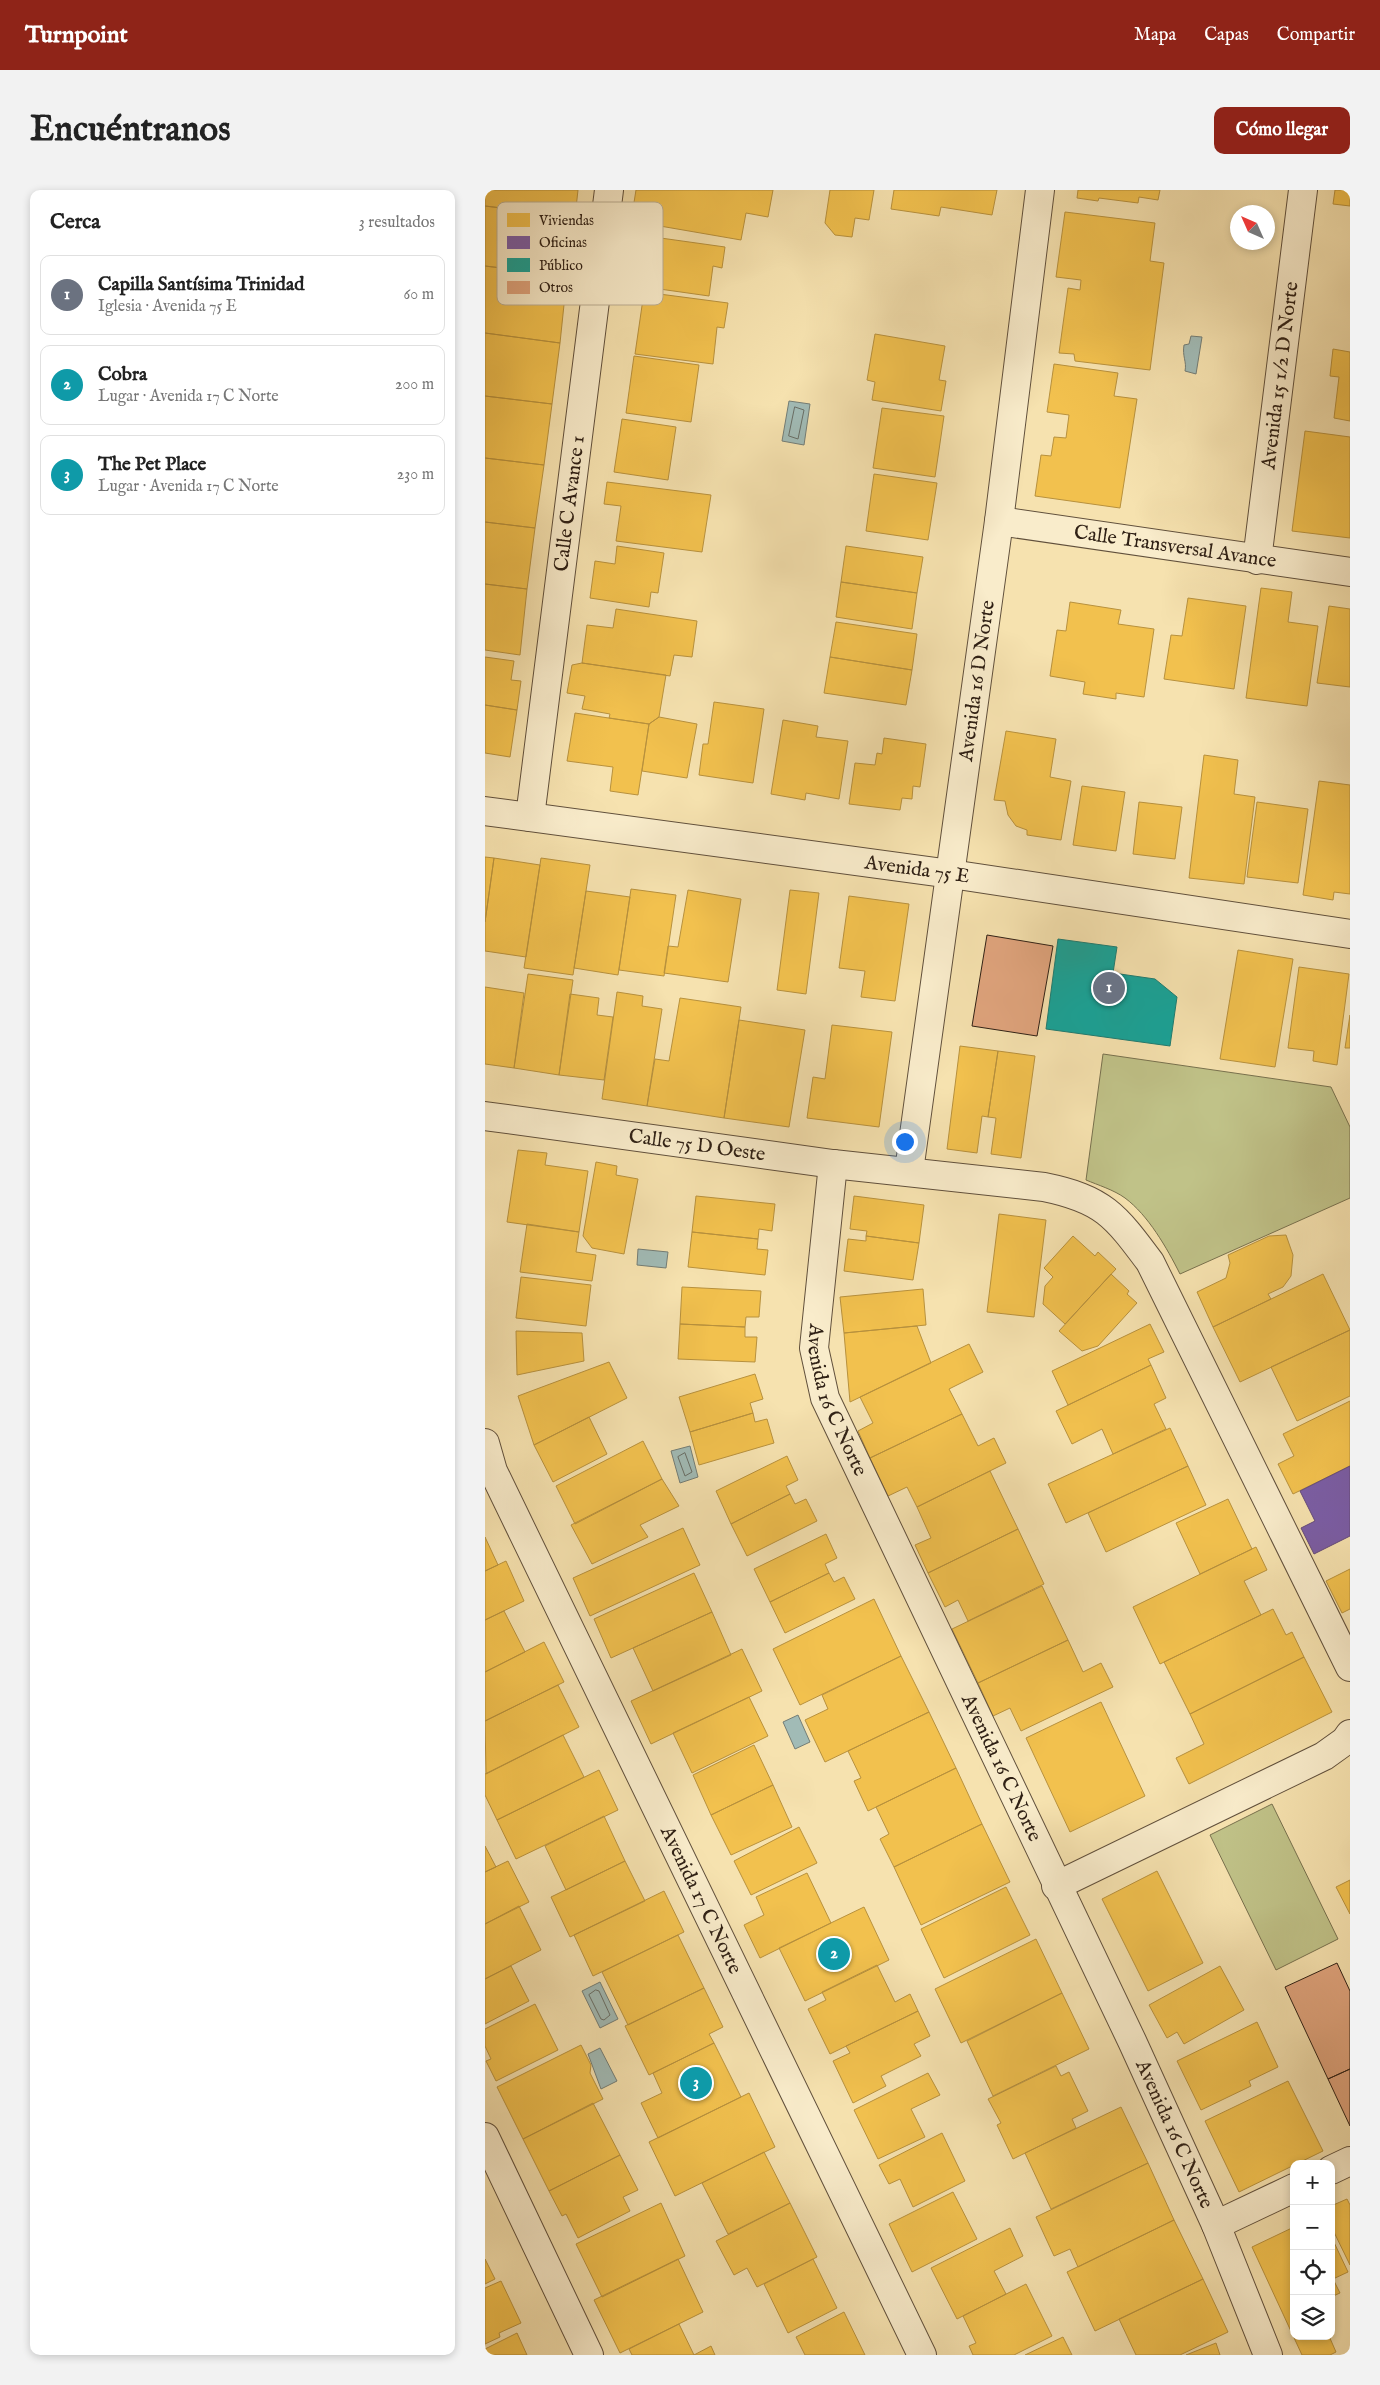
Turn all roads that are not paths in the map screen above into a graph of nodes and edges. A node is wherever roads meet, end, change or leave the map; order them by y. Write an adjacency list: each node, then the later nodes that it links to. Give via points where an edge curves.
1 (1040, 190): 4 (street, Avenida 16 D Norte)
2 (1303, 190): 5 (street, Avenida 15 1/2 D Norte)
3 (595, 305): 8 (street, Calle C Avance 1)
4 (999, 521): 5 (street, Calle Transversal Avance); 9 (street, Avenida 16 D Norte)
5 (1257, 560): 6 (street, Calle Transversal Avance)
6 (1350, 572)
7 (485, 811): 8 (street, Avenida 75 E)
8 (530, 817): 9 (street, Avenida 75 E)
9 (951, 874): 10 (street, Avenida 75 E); 13 (street, Avenida 16 D Norte)
10 (1350, 934)
11 (485, 1121): 12 (street, Calle 75 D Oeste)
12 (833, 1164): 13 (street, Calle 75 D Oeste); 17 (street, Avenida 16 C Norte, via 814,1348 825,1398)
13 (909, 1171): 15 (street, Calle 75 D Oeste, via 1070,1192 1091,1200 1112,1215 1131,1236 1150,1262)
14 (485, 1443): 24 (street, Avenida 17 C Norte, via 493,1471)
15 (1350, 1667)
16 (1350, 1734): 17 (street, via 1324,1756)
17 (1057, 1886): 22 (street, Avenida 16 C Norte)
18 (485, 2137): 23 (street)
19 (1350, 2162): 20 (street)
20 (1335, 2168)
21 (1290, 2190): 22 (street)
22 (1216, 2225): 25 (street, Avenida 16 C Norte)
23 (589, 2355)
24 (922, 2355)
25 (1269, 2355)

